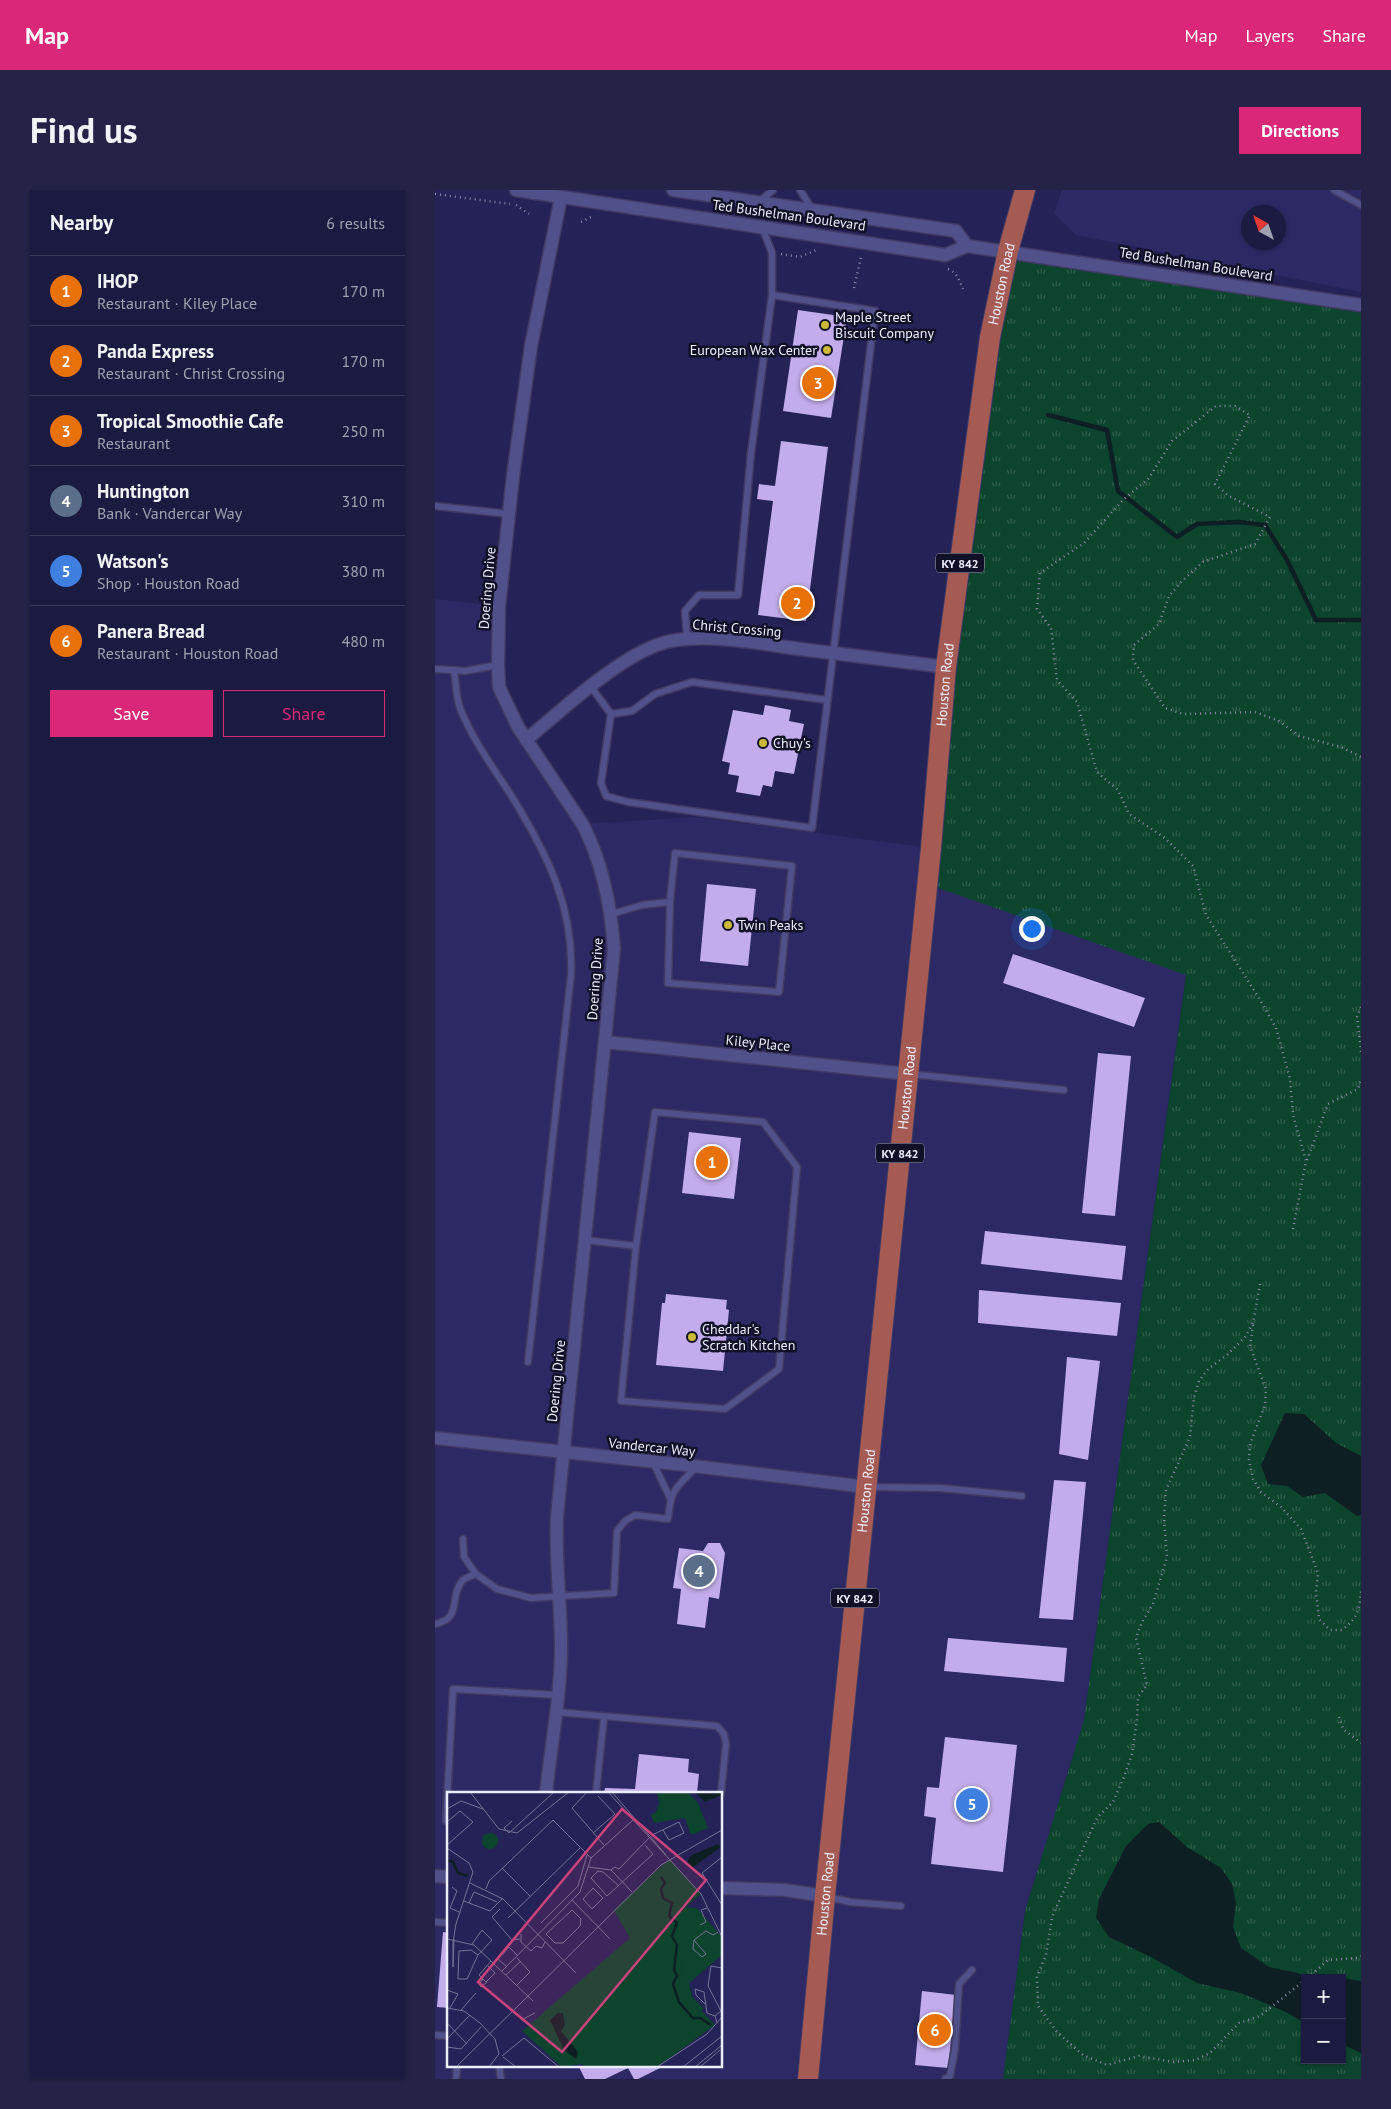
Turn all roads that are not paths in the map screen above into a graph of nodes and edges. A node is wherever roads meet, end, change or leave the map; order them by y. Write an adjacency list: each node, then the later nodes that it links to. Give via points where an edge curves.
1 (516, 190): 7 (street, Ted Bushelman Boulevard)
2 (673, 190): 8 (street, Ted Bushelman Boulevard)
3 (773, 190): 8 (lane)
4 (800, 190): 10 (lane)
5 (1025, 190): 13 (main road, Houston Road / KY 842)
6 (1334, 190): 9 (lane)
7 (561, 197): 11 (street, Ted Bushelman Boulevard); 17 (street, Doering Drive, via 531,346)
8 (759, 202): 10 (street, Ted Bushelman Boulevard)
9 (1361, 205)
10 (813, 210): 12 (street, Ted Bushelman Boulevard, via 956,231)
11 (761, 226): 12 (street, Ted Bushelman Boulevard, via 945,254); 14 (lane, via 772,253)
12 (967, 246): 13 (street, Ted Bushelman Boulevard)
13 (1008, 251): 15 (street, Ted Bushelman Boulevard); 21 (main road, Houston Road / KY 842, via 990,337)
14 (772, 296): 18 (lane, via 752,444 738,595 699,595 685,611); 19 (lane, via 875,311)
15 (1361, 305)
16 (435, 506): 17 (lane)
17 (509, 514): 20 (street, Doering Drive, via 499,606)
18 (687, 638): 19 (street, Christ Crossing); 24 (street, Christ Crossing, via 658,644 631,657)
19 (833, 654): 21 (street, Christ Crossing); 25 (lane)
20 (497, 665): 23 (lane); 27 (street, Doering Drive, via 499,687)
21 (946, 667): 31 (main road, Houston Road / KY 842)
22 (435, 669): 23 (lane)
23 (454, 670): 35 (lane, via 459,706 477,744 537,840 559,888 569,923 571,975)
24 (591, 687): 26 (lane); 27 (street, Christ Crossing)
25 (827, 700): 26 (lane, via 692,682 655,694 632,712); 26 (lane, via 812,828 628,802 606,796 601,783)
26 (611, 714)
27 (526, 740): 29 (street, Doering Drive, via 583,824 602,872)
28 (670, 902): 28 (lane, via 675,853 792,866 779,992 668,983); 29 (lane, via 642,905)
29 (612, 914): 30 (street, Doering Drive, via 614,958)
30 (605, 1042): 31 (street, Kiley Place); 33 (street, Doering Drive)
31 (908, 1074): 32 (lane); 40 (main road, Houston Road / KY 842)
32 (1063, 1090)
33 (585, 1240): 34 (lane); 37 (street, Doering Drive)
34 (636, 1246): 34 (lane, via 655,1112 763,1122 797,1167 779,1369 725,1409 621,1401)
35 (527, 1362)
36 (435, 1438): 37 (street, Vandercar Way)
37 (564, 1453): 38 (street, Vandercar Way); 45 (street, Doering Drive, via 556,1543)
38 (653, 1462): 39 (street, Vandercar Way); 42 (lane)
39 (697, 1466): 40 (street, Vandercar Way); 42 (lane, via 678,1484)
40 (867, 1487): 41 (lane, via 940,1488); 57 (main road, Houston Road / KY 842)
41 (1022, 1496)
42 (670, 1498): 45 (lane, via 668,1519 635,1515 617,1531 615,1593)
43 (463, 1538): 44 (lane, via 464,1557)
44 (476, 1574): 45 (lane, via 497,1589 531,1598); 46 (lane, via 463,1580 457,1590 453,1615)
45 (559, 1596): 47 (street, Doering Drive, via 561,1648)
46 (435, 1624)
47 (557, 1695): 48 (street, Doering Drive); 50 (lane, via 453,1689)
48 (555, 1711): 49 (lane); 51 (street, Doering Drive)
49 (604, 1716): 52 (lane); 53 (lane, via 717,1726 724,1734 726,1744)
50 (448, 1792)
51 (546, 1792)
52 (596, 1792)
53 (721, 1792)
54 (447, 1803): 55 (lane)
55 (447, 1822)
56 (723, 1888): 57 (street, via 785,1890)
57 (825, 1896): 58 (lane, via 850,1902); 64 (main road, Houston Road / KY 842)
58 (901, 1906)
59 (972, 1970): 65 (lane, via 959,1984 955,2048 950,2076)
60 (457, 2066): 62 (lane)
61 (499, 2066): 63 (lane)
62 (456, 2079)
63 (501, 2079)
64 (808, 2079)
65 (945, 2079)

